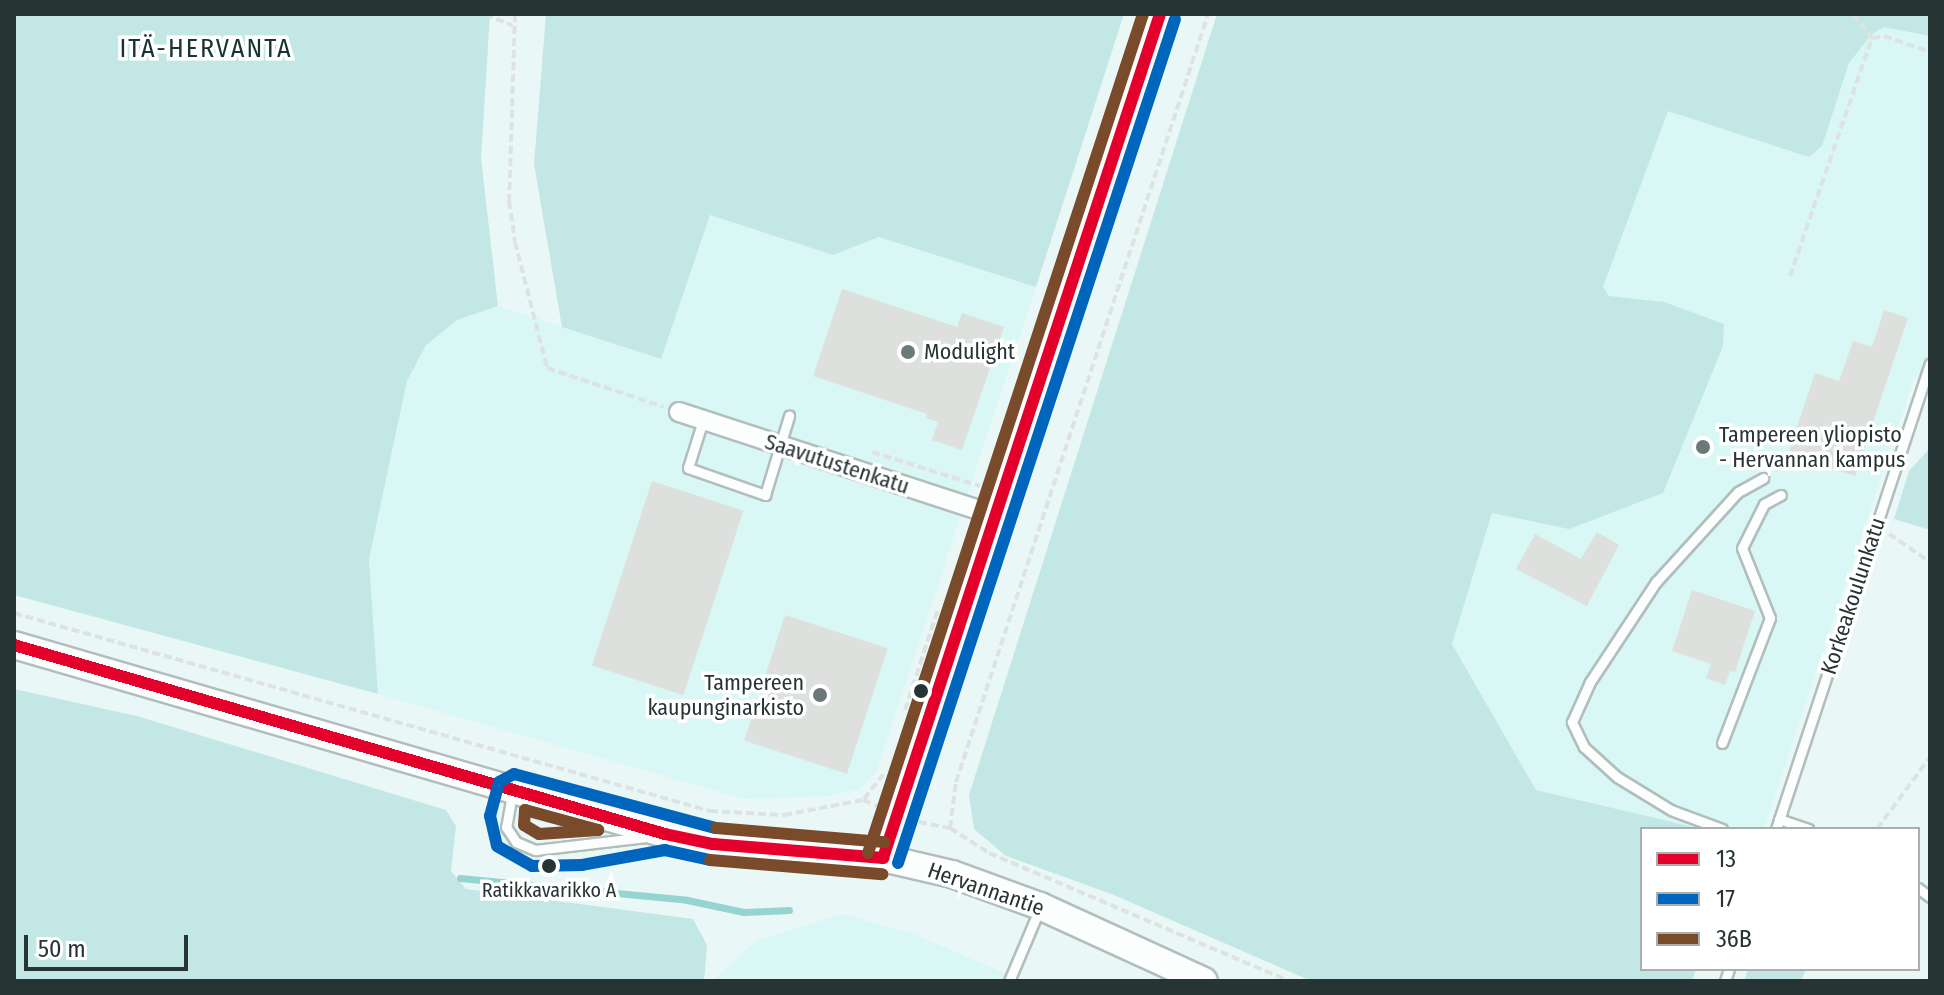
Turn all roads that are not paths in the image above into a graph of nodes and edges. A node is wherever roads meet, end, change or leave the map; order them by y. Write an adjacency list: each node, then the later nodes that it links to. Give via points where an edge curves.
1 (1160, 14): 9 (main road)
2 (1930, 364): 13 (lane, Korkeakoulunkatu)
3 (679, 412): 5 (street, Saavutustenkatu)
4 (789, 416): 6 (lane)
5 (703, 420): 6 (street, Saavutustenkatu); 6 (lane, via 688,468 765,495)
6 (780, 445): 9 (street, Saavutustenkatu)
7 (1763, 478): 14 (lane, via 1738,492 1656,582 1590,682 1572,722 1584,747 1617,777 1671,810)
8 (1781, 495): 11 (lane, via 1764,504 1742,548 1770,618)
9 (994, 515): 16 (main road)
10 (14, 645): 12 (main road, Hervannantie)
11 (1722, 743)
12 (513, 790): 15 (main road, Hervannantie); 15 (lane, via 506,827 516,842 535,850 580,849)
13 (1778, 824)
14 (1717, 827)
15 (665, 834): 16 (main road, Hervannantie, via 713,844)
16 (883, 858): 17 (main road, Hervannantie, via 952,874)
17 (1040, 906): 18 (lane); 19 (main road, Hervannantie)
18 (1009, 981)
19 (1204, 981)

